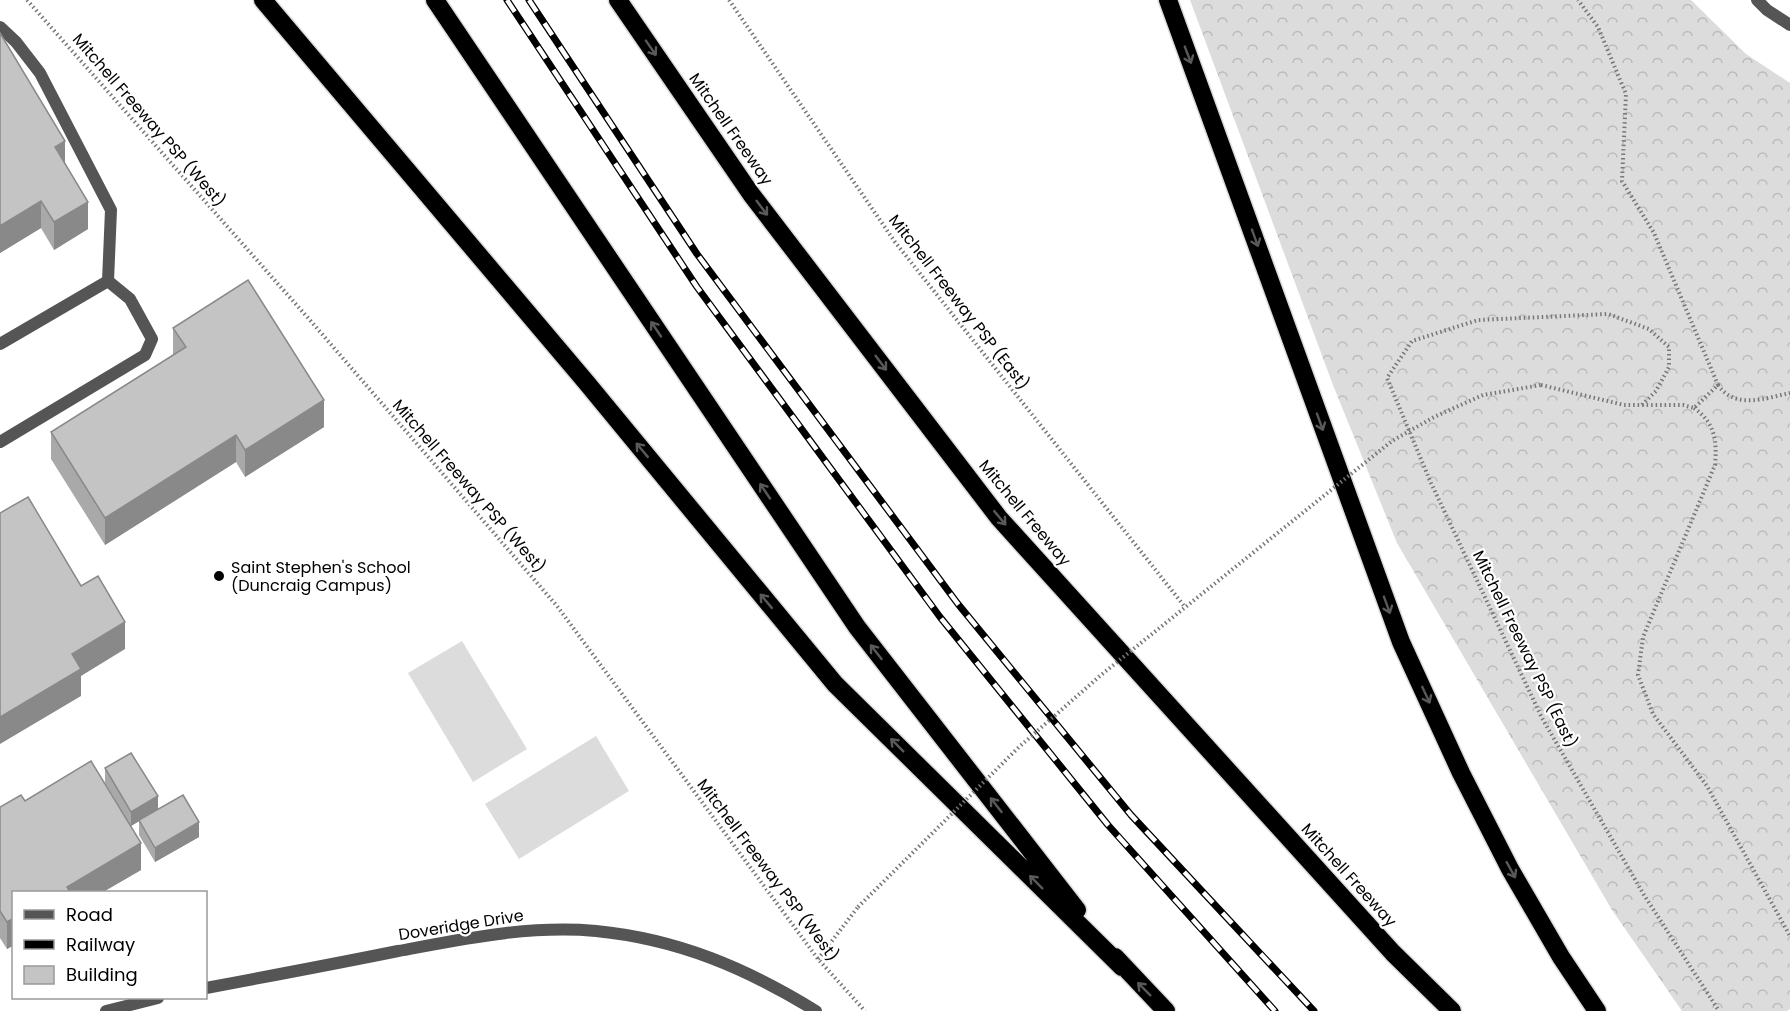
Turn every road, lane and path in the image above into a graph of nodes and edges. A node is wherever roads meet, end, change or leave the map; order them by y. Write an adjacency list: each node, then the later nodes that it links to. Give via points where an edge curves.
1 (27, 0): 20 (path, Mitchell Freeway PSP (West), via 556,606)
2 (263, 0): 21 (highway, one-way to 2, via 835,684)
3 (435, 0): 21 (highway, one-way to 3, via 857,627)
4 (618, 0): 28 (highway, Mitchell Freeway, one-way to 28, via 751,194 999,518 1393,953)
5 (729, 0): 18 (path, Mitchell Freeway PSP (East), via 895,242)
6 (1168, 0): 29 (highway, one-way to 29, via 1401,642 1510,869)
7 (1578, 0): 13 (path, via 1599,27 1626,94 1622,181 1653,233)
8 (1757, 0): 9 (street)
9 (1790, 25)
10 (0, 27): 11 (street, via 39,73 111,210)
11 (108, 281): 12 (street); 17 (street, via 130,299 152,339 145,355)
12 (0, 344)
13 (1718, 386): 14 (path, via 1730,398 1749,402); 16 (path)
14 (1790, 393)
15 (1642, 405): 16 (path); 18 (path, bridge, via 1624,405 1541,385 1483,395 1392,441); 30 (path, Mitchell Freeway PSP (East), via 1656,391 1669,367 1669,347 1648,329 1608,314 1478,320 1412,341 1387,378 1431,483 1542,718 1644,895)
16 (1694, 408): 19 (path, via 1704,414 1716,435 1716,465 1643,638 1638,675 1653,714 1707,786)
17 (0, 441)
18 (1185, 607): 20 (path, bridge, via 1019,747 858,907)
19 (1790, 936)
20 (818, 959): 26 (path, Mitchell Freeway PSP (West))
21 (1122, 967): 27 (highway, one-way to 21)
22 (207, 988): 25 (street, Doveridge Drive, via 491,933 595,931 697,952 761,979)
23 (154, 999): 24 (street)
24 (106, 1011)
25 (816, 1011)
26 (865, 1011)
27 (1166, 1011)
28 (1452, 1011)
29 (1597, 1011)
30 (1719, 1011)

